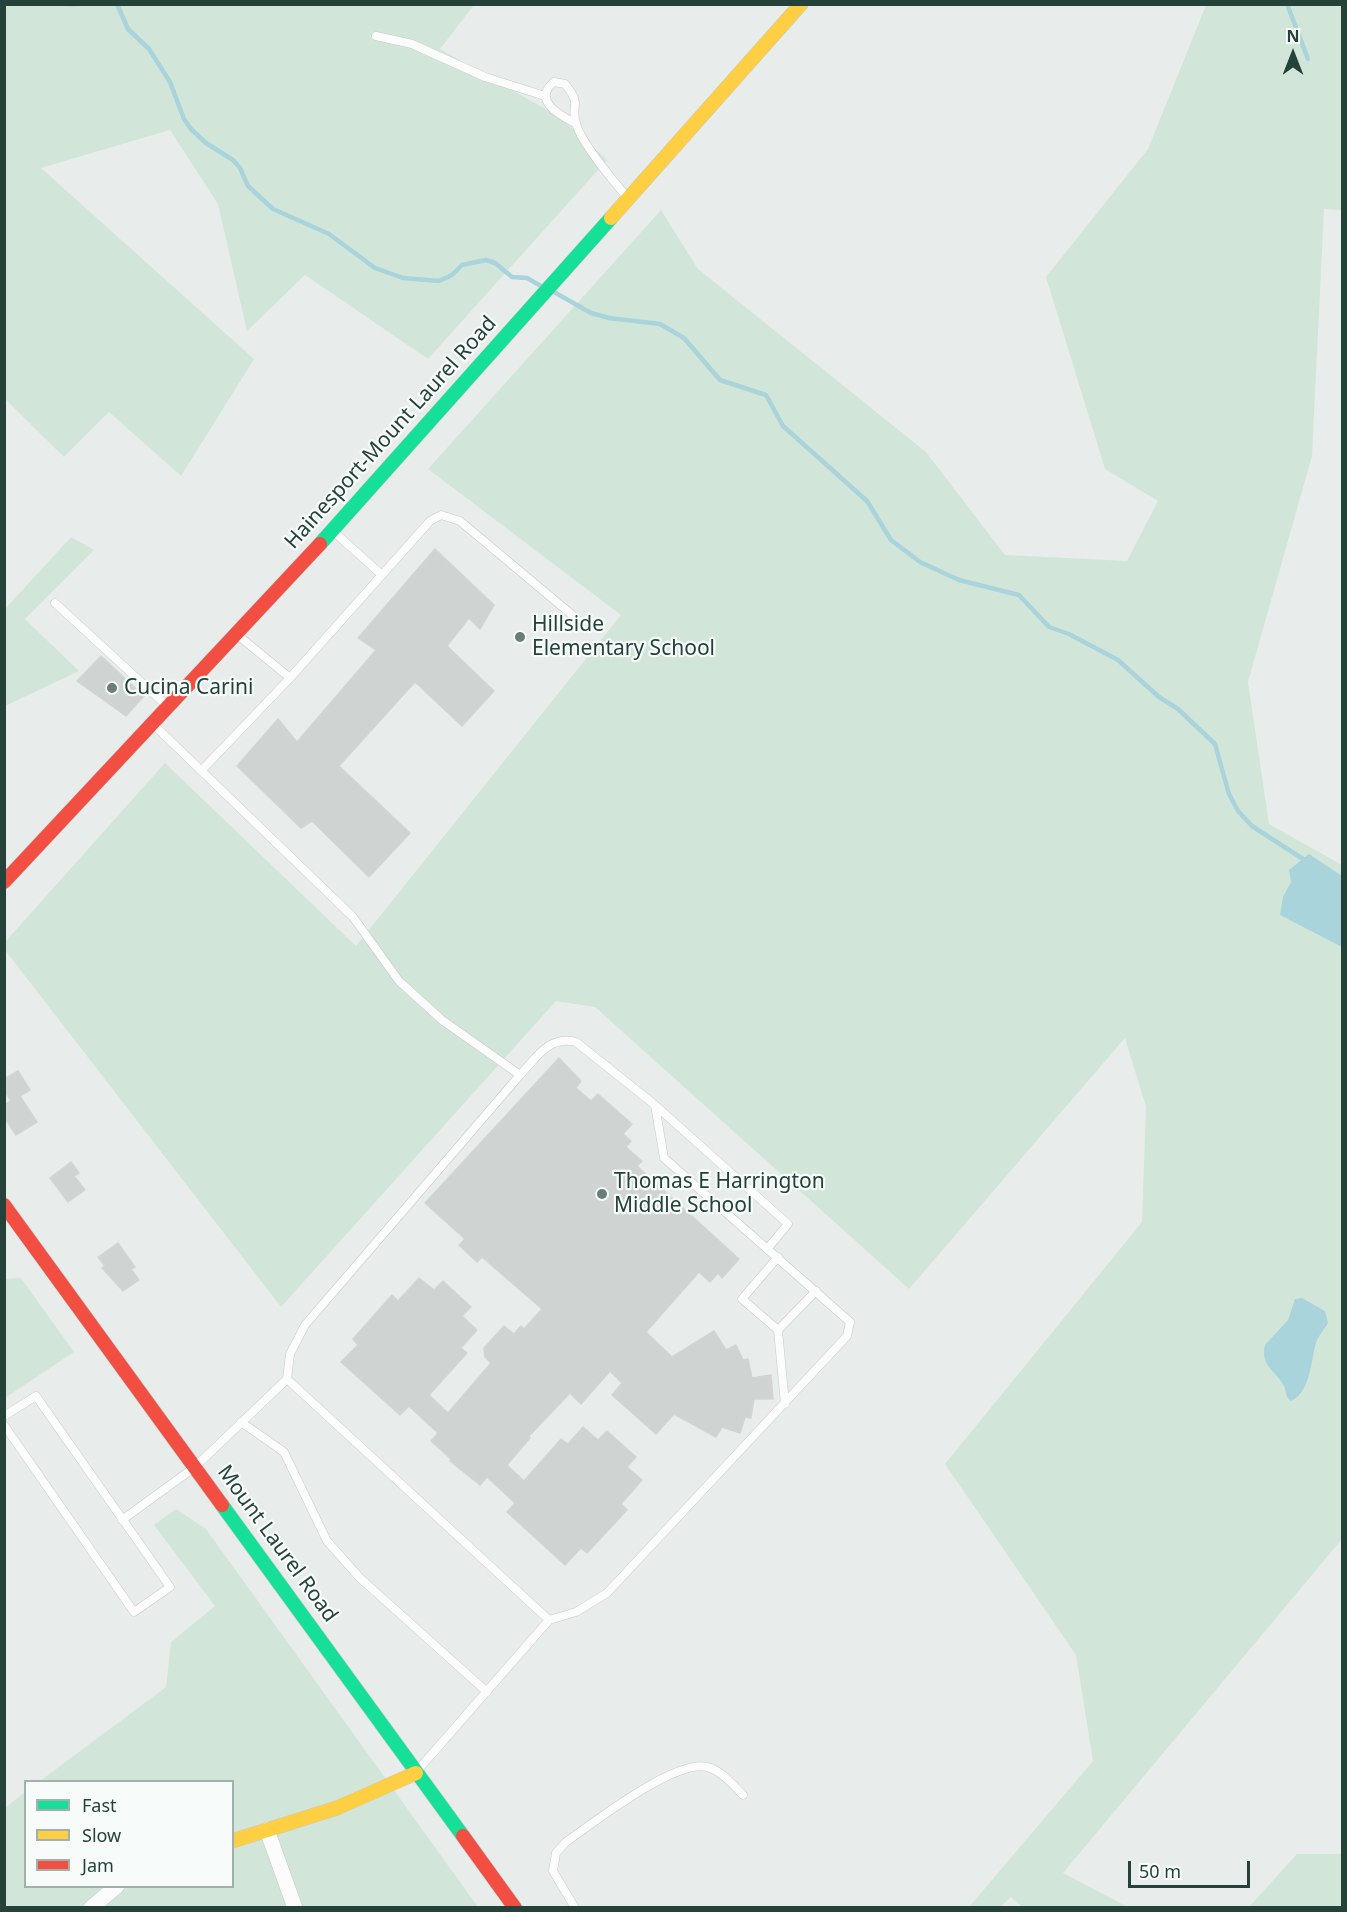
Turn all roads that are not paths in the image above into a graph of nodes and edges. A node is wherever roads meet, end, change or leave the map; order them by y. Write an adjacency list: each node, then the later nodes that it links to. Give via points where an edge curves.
1 (801, 4): 5 (main road, Hainesport-Mount Laurel Road)
2 (376, 36): 3 (lane, via 412,44 485,78)
3 (545, 96): 4 (lane, via 560,115); 4 (lane, via 546,88 554,82 565,84 577,106)
4 (575, 123): 5 (lane, via 607,174)
5 (628, 198): 6 (main road, Hainesport-Mount Laurel Road)
6 (333, 531): 7 (lane); 10 (main road, Hainesport-Mount Laurel Road)
7 (382, 575): 9 (lane, via 430,521 441,515 460,521); 11 (lane)
8 (56, 603): 12 (lane)
9 (577, 619)
10 (238, 635): 11 (lane); 12 (main road, Hainesport-Mount Laurel Road)
11 (290, 678): 14 (lane)
12 (169, 708): 13 (main road, Hainesport-Mount Laurel Road)
13 (154, 725): 14 (lane); 15 (main road, Hainesport-Mount Laurel Road)
14 (202, 770): 16 (lane, via 353,916 399,981 442,1020)
15 (4, 882)
16 (520, 1075): 17 (lane, via 551,1042 563,1039 576,1042); 23 (lane, via 304,1325 290,1354)
17 (655, 1105): 19 (lane, via 664,1158); 19 (lane, via 788,1224)
18 (6, 1210): 28 (main road, Mount Laurel Road)
19 (768, 1248): 20 (lane)
20 (778, 1257): 21 (lane); 22 (lane, via 742,1299)
21 (816, 1291): 22 (lane); 24 (lane, via 845,1316 850,1329)
22 (778, 1330): 24 (lane)
23 (287, 1379): 26 (lane); 30 (lane)
24 (785, 1404): 30 (lane, via 607,1593 576,1612)
25 (4, 1416): 29 (lane, via 36,1396)
26 (241, 1422): 28 (lane); 31 (lane, via 284,1452 327,1541 360,1578)
27 (4, 1425): 29 (lane, via 134,1612 170,1587)
28 (195, 1467): 29 (lane); 32 (main road, Mount Laurel Road)
29 (122, 1520)
30 (549, 1620): 31 (lane)
31 (487, 1692): 32 (lane)
32 (416, 1773): 34 (main road, via 336,1808); 39 (main road, Mount Laurel Road)
33 (743, 1795): 40 (lane, via 720,1773 692,1766 643,1789 556,1853 553,1871)
34 (267, 1830): 35 (main road); 38 (street)
35 (234, 1840)
36 (116, 1888): 37 (street)
37 (92, 1908)
38 (296, 1908)
39 (515, 1908)
40 (575, 1908)

